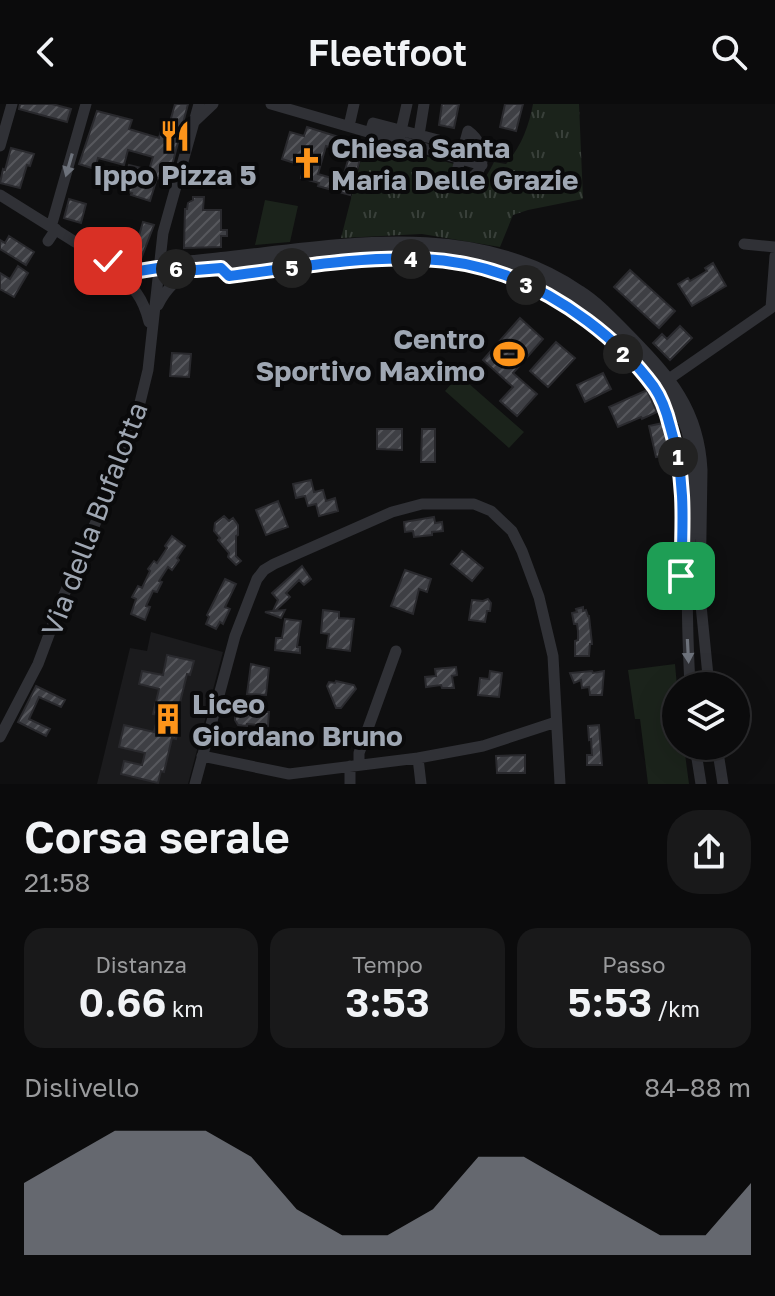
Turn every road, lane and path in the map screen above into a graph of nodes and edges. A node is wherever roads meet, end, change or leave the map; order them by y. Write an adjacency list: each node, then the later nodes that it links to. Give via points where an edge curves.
1 (12, 104): 13 (street)
2 (86, 104): 17 (street, one-way to 17)
3 (199, 104): 9 (street, Via della Bufalotta)
4 (213, 104): 9 (street)
5 (271, 104): 10 (street)
6 (354, 104): 10 (street)
7 (407, 104): 11 (street)
8 (424, 104): 12 (street)
9 (194, 122): 23 (street, Via della Bufalotta)
10 (349, 126): 11 (street)
11 (400, 135): 12 (street)
12 (418, 140): 14 (street)
13 (0, 146)
14 (460, 158): 15 (street); 15 (street, via 454,182 468,180); 15 (street, via 468,131 479,141)
15 (482, 165)
16 (0, 195): 17 (street)
17 (53, 228): 18 (street); 22 (street)
18 (48, 241)
19 (744, 244): 20 (street)
20 (775, 247)
21 (775, 256): 26 (street)
22 (101, 257): 23 (street, via 134,271); 29 (street, via 141,297)
23 (158, 268): 24 (street); 27 (street, Via della Bufalotta); 30 (street, via 370,241 476,249 533,266 582,292 622,327)
24 (196, 270): 27 (street, via 170,286); 30 (street, via 383,250 436,252 494,263 537,278 579,302)
25 (516, 280): 28 (path)
26 (773, 307): 30 (street)
27 (154, 313): 29 (street, Via della Bufalotta)
28 (588, 322)
29 (152, 333): 36 (street, Via della Bufalotta, via 129,441 38,664)
30 (663, 384): 31 (path); 33 (street, one-way to 33, via 684,420 692,453); 34 (street, via 689,410 701,450 700,595)
31 (684, 498)
32 (396, 651): 41 (street)
33 (690, 672)
34 (708, 672)
35 (556, 722): 37 (street, via 553,656 539,597 512,531 481,506 422,504 392,512 261,573 230,650); 38 (street, via 483,746); 45 (street)
36 (0, 737)
37 (202, 756): 41 (street, via 281,773); 42 (street)
38 (418, 758): 41 (street); 44 (street)
39 (697, 760): 46 (street)
40 (719, 760): 47 (street)
41 (355, 765): 43 (street)
42 (195, 784)
43 (350, 784)
44 (421, 784)
45 (560, 784)
46 (701, 784)
47 (723, 784)

